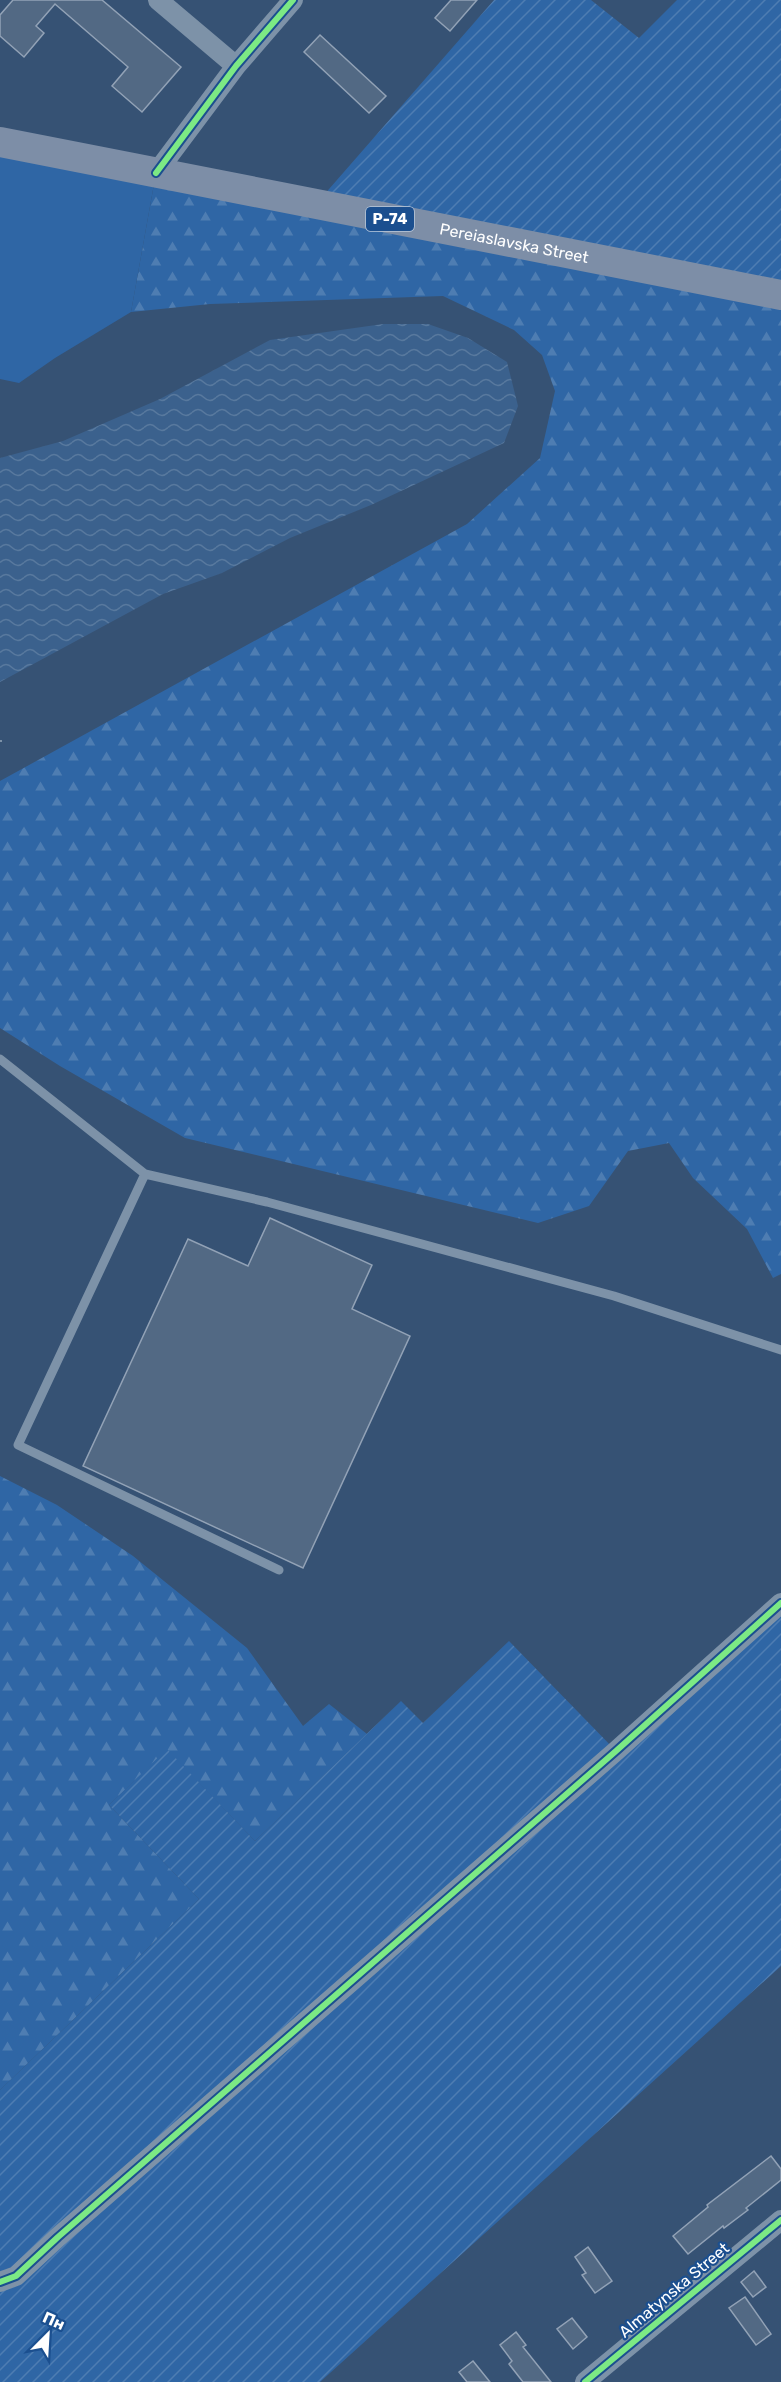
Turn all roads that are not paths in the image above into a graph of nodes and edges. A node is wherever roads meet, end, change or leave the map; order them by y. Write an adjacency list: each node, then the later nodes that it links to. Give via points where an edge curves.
1 (158, 0): 3 (street)
2 (293, 0): 3 (street)
3 (236, 66): 5 (street)
4 (0, 142): 5 (main road, Pereiaslavska Street / Р-74)
5 (156, 173): 6 (main road, Pereiaslavska Street / Р-74)
6 (781, 295)
7 (0, 1059): 8 (lane)
8 (145, 1174): 9 (lane, via 267,1202 614,1296); 10 (lane, via 18,1445)
9 (781, 1350)
10 (279, 1570)
11 (781, 1604): 13 (street, via 16,2276)
12 (781, 2220): 14 (street, Almatynska Street)
13 (0, 2282)
14 (585, 2382)

